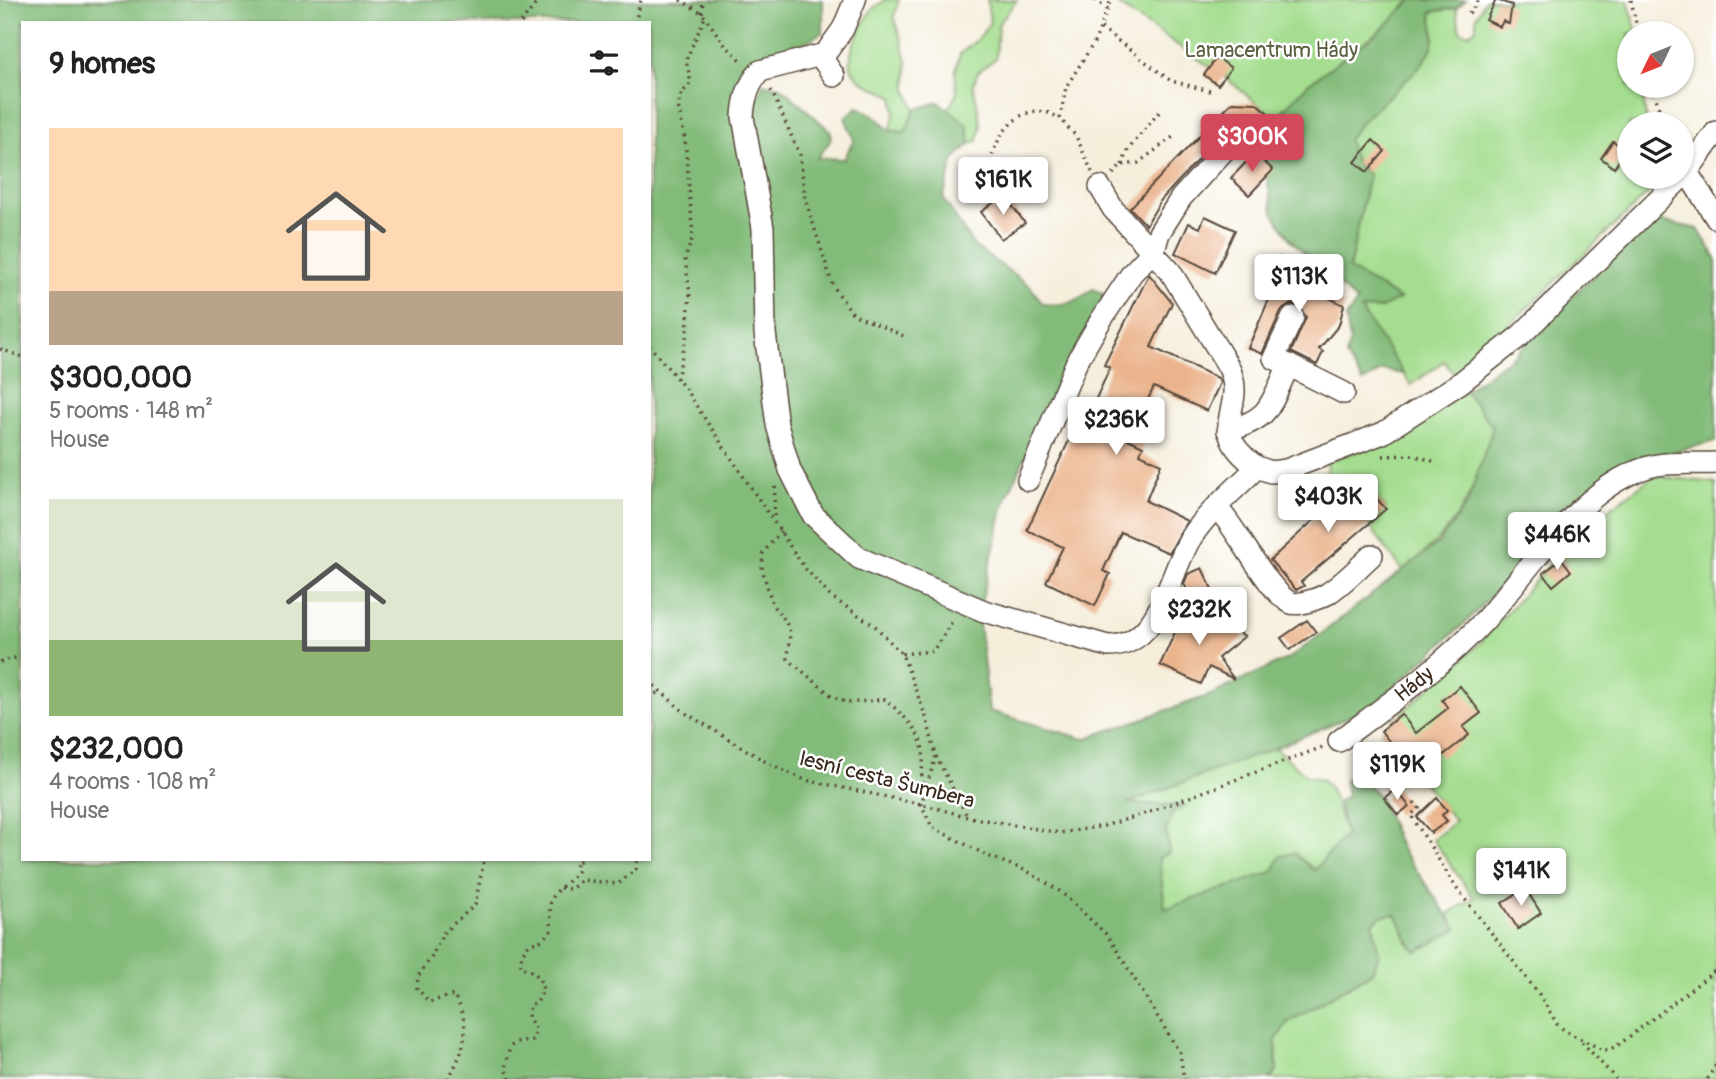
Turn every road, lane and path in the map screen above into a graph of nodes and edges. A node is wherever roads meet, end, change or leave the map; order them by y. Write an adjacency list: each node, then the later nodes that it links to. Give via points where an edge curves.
1 (539, 0): 13 (path)
2 (641, 0): 14 (path)
3 (680, 0): 12 (path)
4 (703, 0): 12 (path)
5 (855, 0): 17 (lane, via 843,29)
6 (1095, 0): 10 (path)
7 (1111, 0): 10 (path)
8 (1479, 0): 11 (path)
9 (1631, 0): 15 (path)
10 (1108, 9): 16 (path)
11 (1469, 14)
12 (704, 15): 18 (path, via 725,45); 40 (path, via 686,60 691,83 678,106 693,236 685,259 690,294)
13 (523, 21)
14 (636, 21)
15 (1635, 21)
16 (1101, 29): 20 (path, via 1171,81); 22 (path, via 1066,88)
17 (821, 57): 18 (lane); 19 (lane)
18 (760, 71): 35 (path, via 800,155 804,198 833,285 853,314); 53 (lane, via 747,92 743,117 763,228 765,333 777,425 790,470 813,515 859,558)
19 (834, 76)
20 (1210, 91)
21 (1160, 111): 27 (path, via 1128,150)
22 (1060, 119): 29 (path, via 1076,136); 31 (path, via 1037,109 1026,111 1008,126 993,153 987,180)
23 (1716, 132): 26 (lane)
24 (1240, 133): 33 (lane, via 1181,198)
25 (1173, 137): 27 (path, via 1138,163)
26 (1694, 162)
27 (1122, 165): 29 (path)
28 (1694, 183): 32 (lane)
29 (1100, 187): 33 (lane, via 1113,209)
30 (1670, 189): 46 (lane, via 1520,336 1460,383 1383,433)
31 (994, 203)
32 (1716, 218)
33 (1154, 250): 42 (lane, via 1235,379); 49 (lane, via 1132,273 1077,361)
34 (1293, 317): 39 (lane, via 1274,358)
35 (906, 337)
36 (651, 347): 40 (path)
37 (0, 349): 38 (path)
38 (21, 357)
39 (1289, 365): 41 (lane); 42 (lane, via 1264,416)
40 (677, 379): 51 (path)
41 (1344, 393)
42 (1228, 431): 47 (lane, via 1234,446)
43 (1377, 457): 44 (path, via 1401,453)
44 (1436, 461)
45 (1716, 463): 60 (lane, Hády, via 1657,466 1615,483 1573,517 1481,624 1411,687)
46 (1300, 464): 47 (lane, via 1271,472); 48 (lane)
47 (1257, 467): 50 (lane)
48 (1323, 470)
49 (1028, 481)
50 (1218, 509): 52 (lane, via 1267,577 1289,602 1298,605 1325,596); 53 (lane, via 1192,537 1159,609 1138,636 1124,645 1078,639)
51 (781, 531): 54 (path, via 830,596 875,626); 62 (path, via 763,553 762,569 773,606 790,632 788,659 833,697 848,703 885,699 904,716 923,751)
52 (1372, 555)
53 (954, 600): 54 (path, via 953,620 933,651)
54 (902, 654): 61 (path)
55 (21, 657): 56 (path)
56 (0, 662)
57 (651, 683): 58 (path, lesní cesta Šumbera)
58 (660, 692): 59 (path); 64 (path, lesní cesta Šumbera, via 756,756 806,780)
59 (651, 696)
60 (1339, 741): 65 (path, lesní cesta Šumbera, via 1104,826 1060,833)
61 (936, 756): 62 (path); 65 (path)
62 (925, 790): 64 (path)
63 (1414, 802): 71 (path, via 1419,808 1411,815 1451,880 1558,1024)
64 (921, 804): 65 (path, lesní cesta Šumbera); 75 (path, via 932,827 1027,870 1061,892 1108,936 1180,1053)
65 (968, 817)
66 (484, 861): 73 (path, via 475,905 443,933 418,976 417,988 429,1002 454,995 464,1014 466,1040)
67 (580, 861): 69 (path, via 572,880)
68 (636, 861): 69 (path, via 636,869 618,884 582,880 570,889)
69 (559, 888): 74 (path, via 550,908 551,931 522,954 520,967 540,978 543,990 537,1003 530,1005 528,1017 536,1030 532,1040 510,1047 505,1069)
70 (1716, 970): 71 (path, via 1617,1046 1601,1049)
71 (1580, 1040): 76 (path)
72 (1716, 1065): 77 (path)
73 (448, 1079)
74 (510, 1079)
75 (1184, 1079)
76 (1616, 1079)
77 (1707, 1079)

